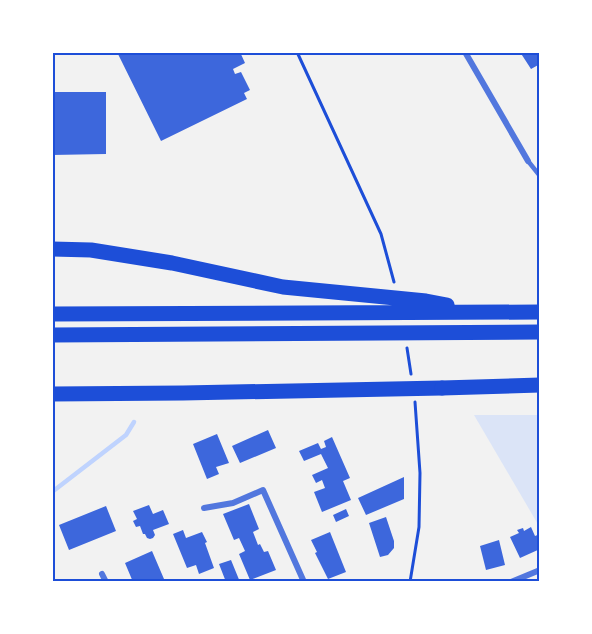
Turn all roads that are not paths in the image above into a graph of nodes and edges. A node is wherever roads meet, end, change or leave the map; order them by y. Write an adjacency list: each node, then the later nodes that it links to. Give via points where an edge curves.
1 (465, 52): 2 (street)
2 (528, 161): 3 (lane)
3 (540, 176)
4 (52, 249): 5 (main road, via 91,250 283,287)
5 (426, 307): 6 (main road); 7 (main road, via 367,312)
6 (540, 312)
7 (52, 314)
8 (540, 332): 9 (main road)
9 (52, 335)
10 (540, 385): 11 (main road)
11 (52, 394)
12 (204, 508): 16 (street, via 233,503 263,490)
13 (540, 570): 17 (street)
14 (102, 574): 15 (street)
15 (106, 582)
16 (304, 582)
17 (511, 582)

